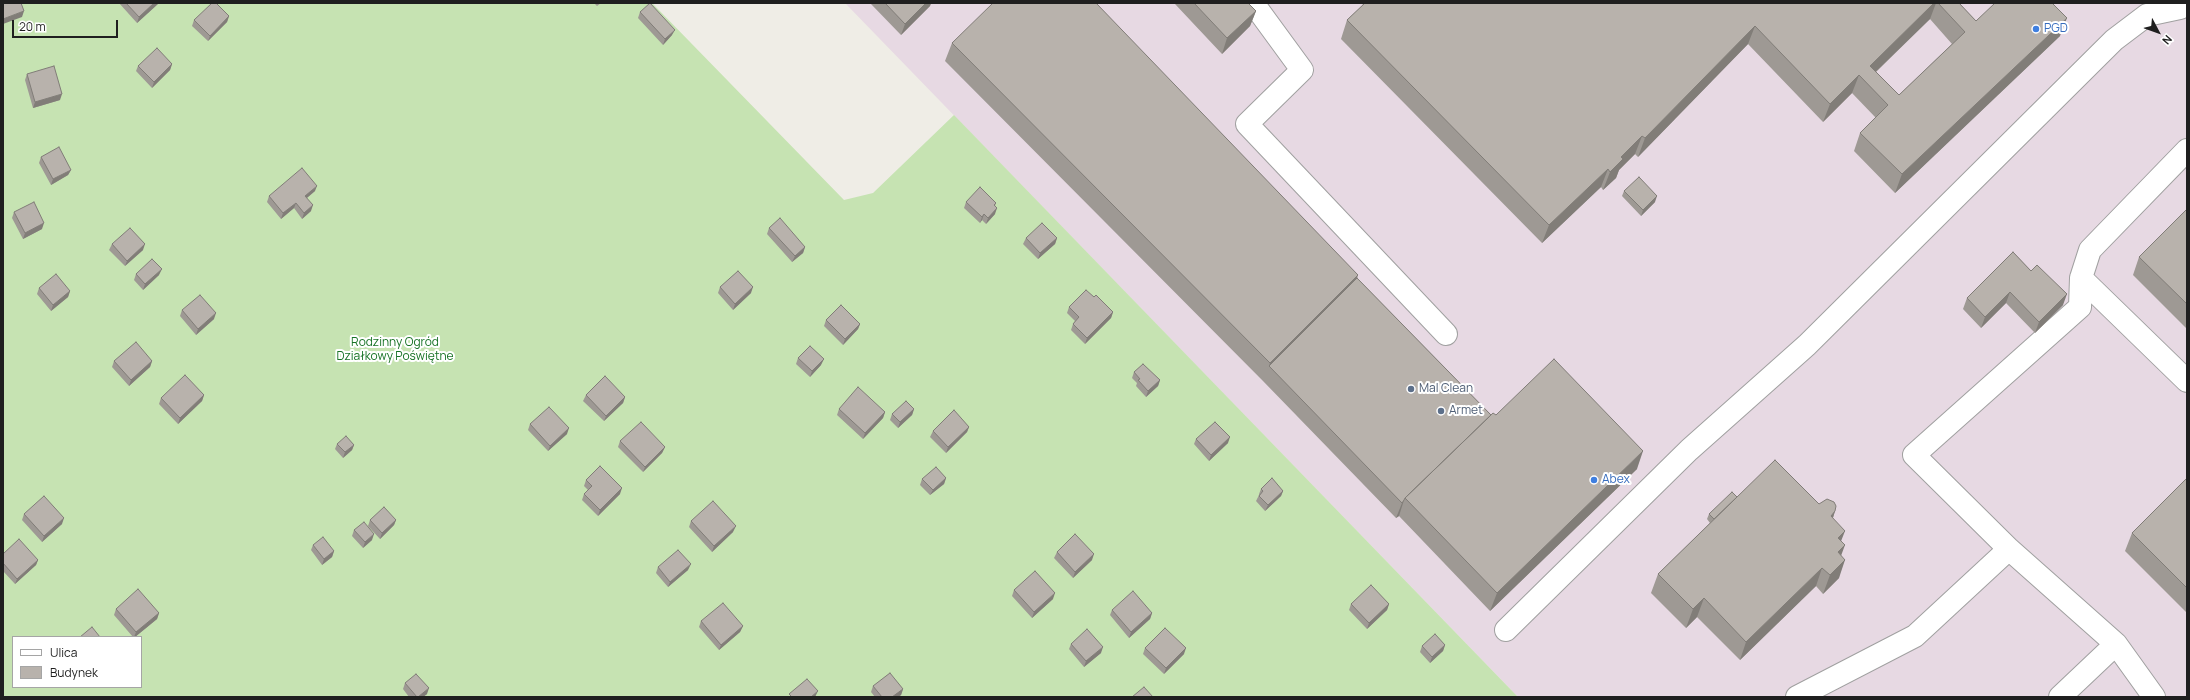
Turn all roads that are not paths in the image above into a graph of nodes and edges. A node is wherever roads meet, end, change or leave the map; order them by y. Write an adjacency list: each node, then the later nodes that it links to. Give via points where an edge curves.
1 (1253, 3): 5 (lane, via 1302,70 1247,124)
2 (2185, 3): 8 (lane, via 2180,8 2147,15 2114,40 1807,345 1689,450)
3 (2187, 150): 4 (lane, via 2090,250)
4 (2081, 278): 6 (lane); 7 (lane, via 2080,308 1914,455)
5 (1446, 334)
6 (2187, 381)
7 (2009, 549): 9 (lane); 10 (lane, via 1915,636)
8 (1506, 630)
9 (2116, 644): 11 (lane); 12 (lane)
10 (1797, 697)
11 (2060, 697)
12 (2154, 697)

